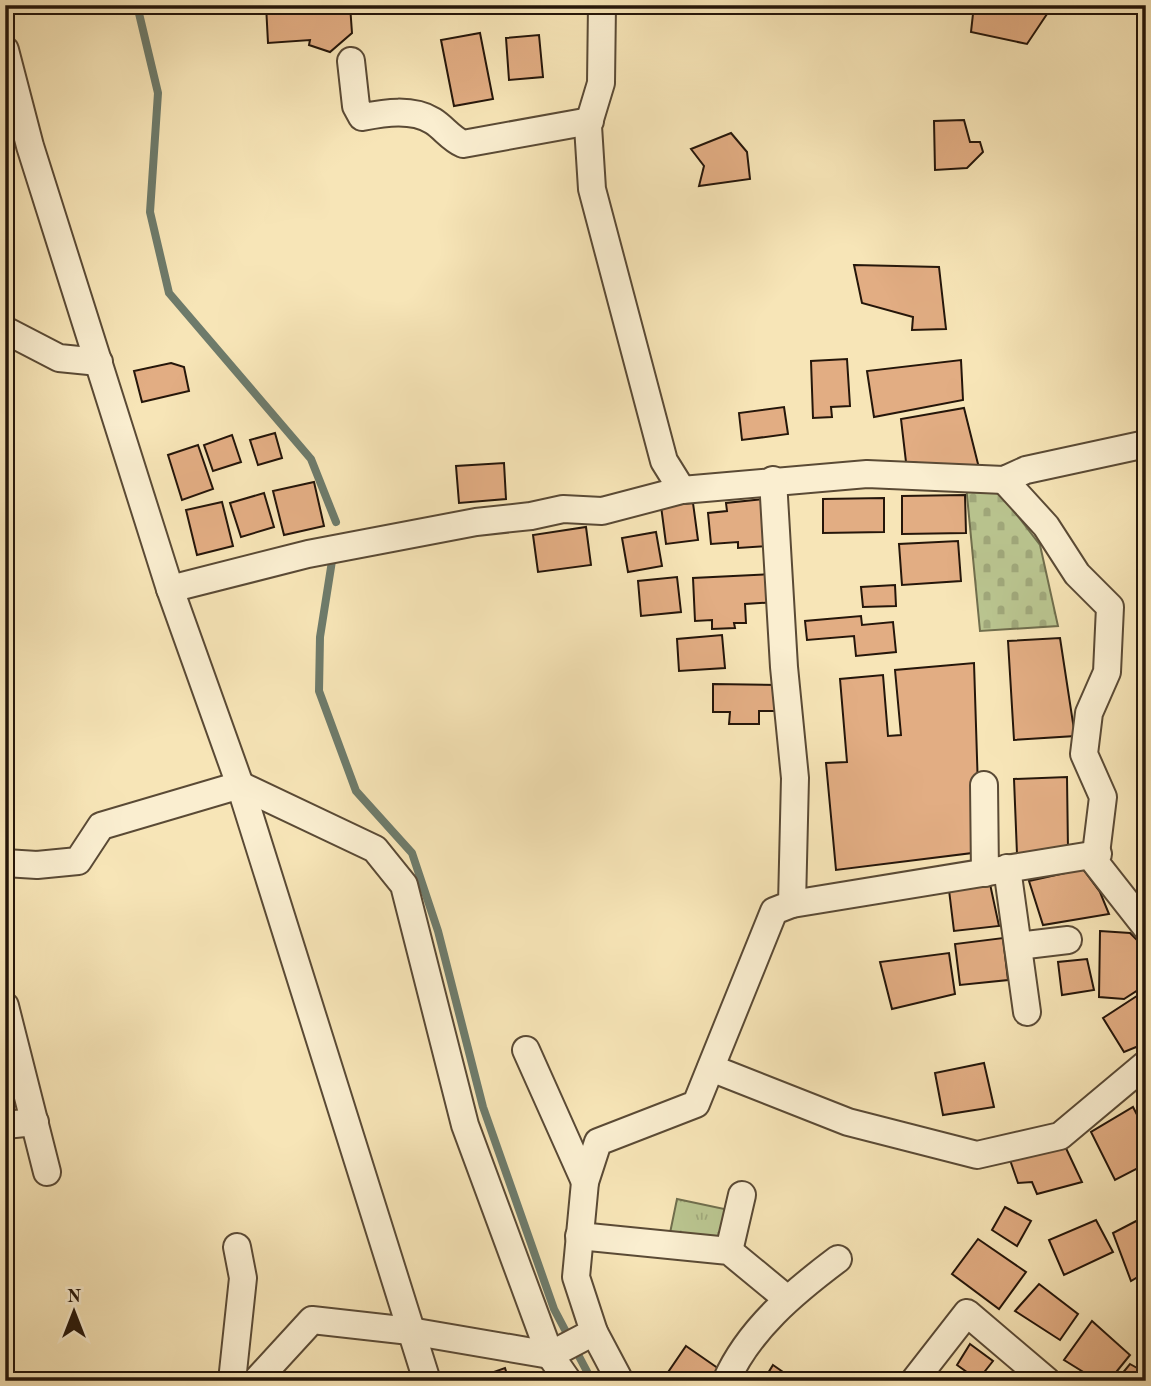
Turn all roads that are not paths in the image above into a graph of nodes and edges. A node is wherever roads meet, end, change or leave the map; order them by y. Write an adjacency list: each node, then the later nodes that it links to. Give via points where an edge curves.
1 (602, 5): 4 (street, via 601,83)
2 (5, 50): 6 (street, via 30,146)
3 (351, 61): 4 (street, via 356,106 362,117 414,114 433,121 463,144)
4 (590, 121): 10 (street, via 592,189 664,461)
5 (5, 330): 6 (street, via 59,358)
6 (99, 362): 11 (street)
7 (1146, 444): 9 (street, via 1026,470)
8 (773, 480): 9 (street, via 867,474); 10 (street); 17 (street, via 795,778)
9 (1004, 480): 14 (street, via 1046,526 1077,574 1110,607 1108,672 1089,713 1084,754 1103,797)
10 (682, 490): 11 (street, via 602,511 563,509 308,554)
11 (170, 589): 12 (street)
12 (240, 785): 15 (street, via 101,826 78,861); 36 (street); 37 (street, via 375,849 404,885 465,1125)
13 (984, 785): 16 (street)
14 (1098, 854): 16 (street); 18 (street, via 1095,862)
15 (5, 863)
16 (996, 870): 17 (street); 20 (street)
17 (792, 904): 25 (street, via 774,911)
18 (1146, 927)
19 (1068, 940): 20 (street)
20 (1018, 946): 22 (street)
21 (5, 1006): 26 (street)
22 (1027, 1012)
23 (526, 1050): 29 (street)
24 (1146, 1064): 25 (street, via 1060,1136 976,1155 848,1122)
25 (711, 1068): 29 (street, via 696,1104 598,1142)
26 (35, 1122): 27 (street); 28 (street)
27 (5, 1125)
28 (47, 1172)
29 (585, 1182): 31 (street)
30 (742, 1195): 33 (street)
31 (579, 1236): 33 (street); 37 (street)
32 (237, 1247): 38 (street, via 243,1278)
33 (729, 1251): 35 (street)
34 (838, 1259): 35 (street)
35 (786, 1298): 43 (street)
36 (410, 1331): 37 (street); 39 (street, via 312,1320); 40 (street)
37 (570, 1344): 41 (street); 42 (street)
38 (232, 1381)
39 (256, 1381)
40 (427, 1381)
41 (568, 1381)
42 (620, 1381)
43 (726, 1381)
44 (914, 1381): 45 (street, via 967,1313)
45 (1047, 1381)

